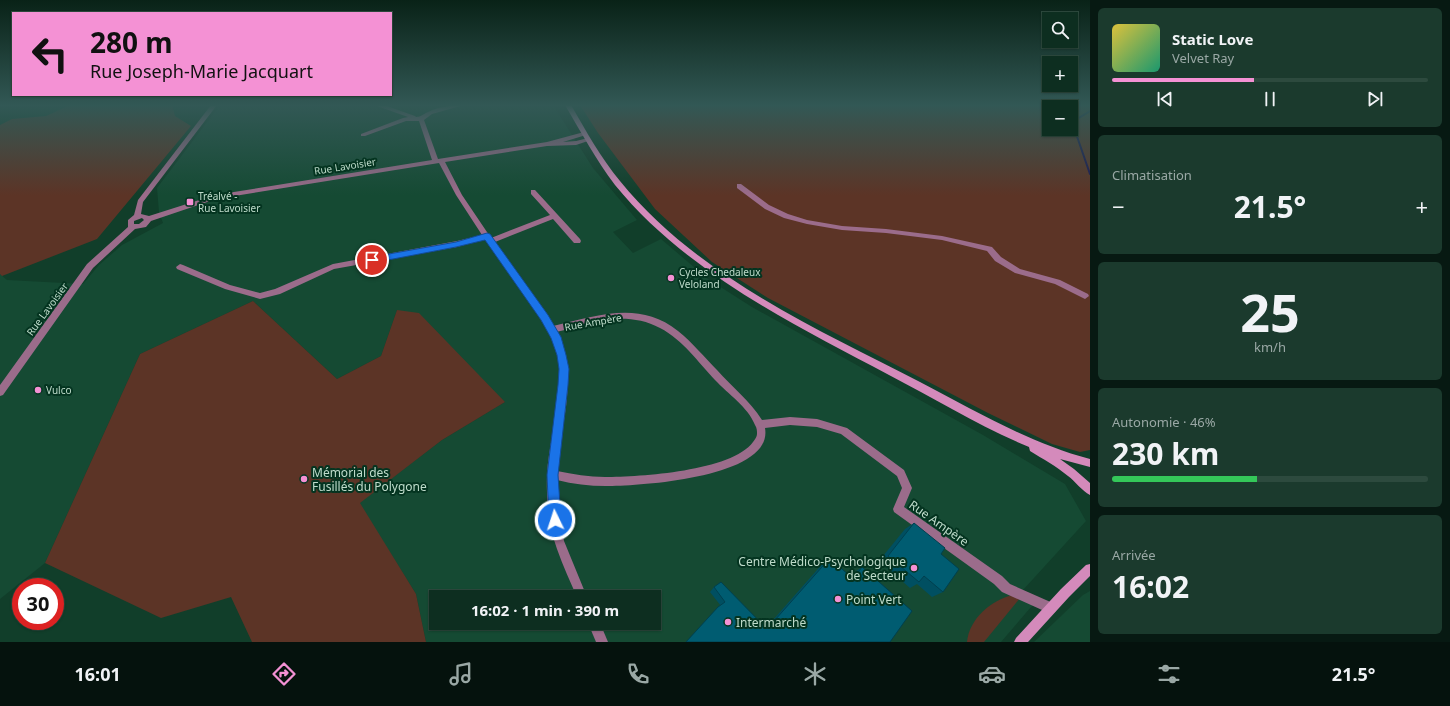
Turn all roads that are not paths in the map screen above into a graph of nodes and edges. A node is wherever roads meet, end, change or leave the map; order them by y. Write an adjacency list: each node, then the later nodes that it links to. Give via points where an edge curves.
1 (191, 135): 7 (street, via 140,202)
2 (427, 135): 4 (street)
3 (586, 137): 4 (street, Rue Lavoisier, via 576,143 547,144); 18 (main road, via 625,193 676,242 715,271 777,310)
4 (438, 162): 9 (street, Rue Lavoisier, via 215,197); 11 (street)
5 (739, 186): 14 (street, via 767,207 807,222 942,238 989,249 998,259 1018,271 1057,282)
6 (533, 192): 8 (street)
7 (137, 216): 9 (street, via 145,216); 10 (street, via 130,222)
8 (554, 216): 11 (street); 12 (street)
9 (148, 219): 10 (street, Rue Lavoisier, via 143,225)
10 (133, 227): 16 (street, Rue Lavoisier, via 90,266)
11 (488, 238): 13 (street, via 333,267 277,292 260,296 228,287); 15 (street)
12 (576, 242)
13 (180, 267)
14 (1085, 296)
15 (551, 330): 17 (street, Rue Ampère, via 606,317 631,316 652,321 669,329 687,345); 20 (street, via 556,337 564,369)
16 (0, 392)
17 (760, 424): 20 (street, via 761,436 757,447 719,468 688,475 613,481 589,481); 24 (street, Rue Ampère, via 790,420 817,422 844,431 901,472 907,488 898,510 1006,588)
18 (1005, 431): 19 (main road, via 1064,457); 21 (main road, via 1064,467)
19 (1090, 463)
20 (552, 475): 23 (street, via 555,520 561,548)
21 (1090, 490)
22 (1090, 569): 24 (main road)
23 (579, 590)
24 (1051, 608): 27 (main road)
25 (597, 630): 26 (street)
26 (602, 642)
27 (1020, 642)

